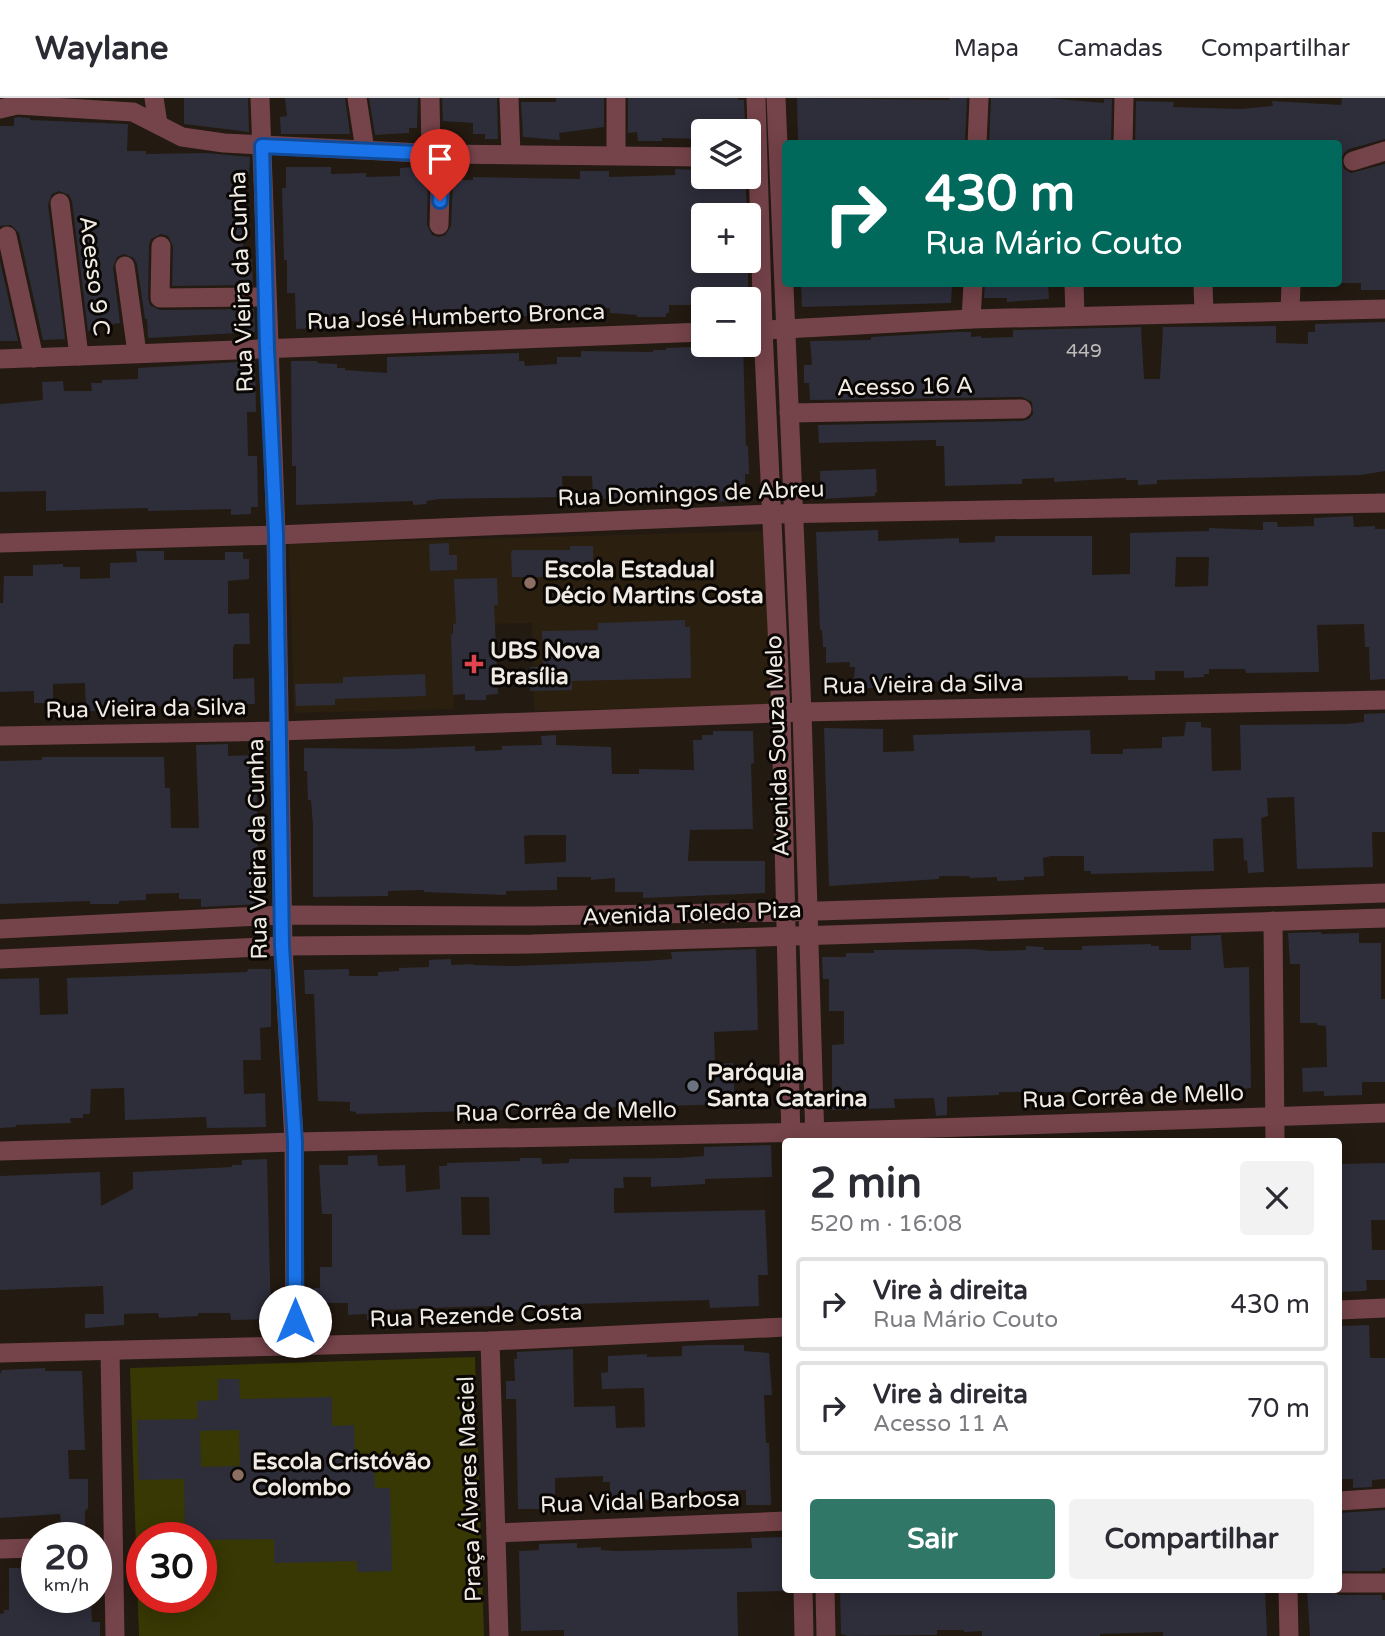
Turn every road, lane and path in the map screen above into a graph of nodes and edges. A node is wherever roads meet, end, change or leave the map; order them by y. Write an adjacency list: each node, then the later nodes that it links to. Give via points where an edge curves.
1 (155, 98): 14 (street)
2 (260, 98): 17 (street, Rua Vieira da Cunha)
3 (357, 98): 18 (street)
4 (430, 98): 20 (street)
5 (509, 98): 21 (street)
6 (616, 98): 22 (street)
7 (756, 98): 13 (street, Avenida Souza Melo)
8 (776, 98): 24 (street, Avenida Souza Melo)
9 (979, 98): 15 (street)
10 (1124, 98): 16 (street)
11 (50, 103): 12 (street); 14 (street, via 133,112)
12 (0, 109)
13 (755, 119)
14 (158, 124): 17 (street, via 182,137)
15 (977, 140)
16 (1123, 140)
17 (262, 146): 18 (street); 41 (street, Rua Vieira da Cunha)
18 (365, 150): 20 (street)
19 (1385, 151): 26 (street)
20 (436, 153): 21 (street); 30 (street)
21 (511, 154): 22 (street)
22 (616, 155): 23 (street)
23 (691, 157)
24 (778, 157): 25 (street); 29 (street, Avenida Souza Melo)
25 (761, 158)
26 (1353, 160)
27 (754, 189): 34 (street, Avenida Souza Melo)
28 (60, 203): 52 (street, Acesso 9 C)
29 (782, 206)
30 (439, 225)
31 (7, 236): 40 (street)
32 (161, 246): 41 (street, via 160,298)
33 (125, 266): 51 (street)
34 (755, 287)
35 (785, 287): 47 (street, Avenida Souza Melo)
36 (973, 287): 46 (street)
37 (1074, 287): 45 (street)
38 (1203, 287): 44 (street)
39 (1291, 287): 43 (street)
40 (10, 296): 54 (street)
41 (266, 298): 50 (street, Rua Vieira da Cunha)
42 (1385, 309): 43 (street)
43 (1290, 311): 44 (street)
44 (1204, 313): 45 (street)
45 (1075, 316): 46 (street)
46 (971, 319): 47 (street)
47 (785, 328): 48 (street); 57 (street, Avenida Souza Melo)
48 (761, 330)
49 (691, 332): 50 (street, Rua José Humberto Bronca)
50 (267, 348): 51 (street, Rua José Humberto Bronca); 61 (street, Rua Vieira da Cunha)
51 (138, 353): 52 (street, Rua José Humberto Bronca)
52 (79, 356): 54 (street, Rua José Humberto Bronca)
53 (758, 357): 59 (street, Avenida Souza Melo)
54 (34, 358): 55 (street, Rua José Humberto Bronca)
55 (0, 359)
56 (1022, 409): 57 (street, Acesso 16 A)
57 (789, 413): 60 (street, Avenida Souza Melo)
58 (1385, 503): 60 (street, Rua Domingos de Abreu)
59 (772, 514): 60 (street, Rua Domingos de Abreu); 61 (street, Rua Domingos de Abreu); 65 (street, Avenida Souza Melo)
60 (794, 514): 64 (street, Avenida Souza Melo)
61 (276, 535): 62 (street, Rua Domingos de Abreu); 66 (street, Rua Vieira da Cunha)
62 (0, 542)
63 (1385, 700): 64 (street, Rua Vieira da Silva)
64 (802, 712): 65 (street, Rua Vieira da Silva); 69 (street, Avenida Souza Melo)
65 (781, 713): 66 (street, Rua Vieira da Silva); 70 (street, Avenida Souza Melo)
66 (280, 731): 67 (street, Rua Vieira da Silva); 71 (street, Rua Vieira da Cunha)
67 (0, 736)
68 (1385, 893): 69 (street, Avenida Toledo Piza)
69 (808, 911): 70 (street, Avenida Toledo Piza); 77 (street, Avenida Souza Melo)
70 (786, 912): 72 (street, Avenida Toledo Piza); 78 (street, Avenida Souza Melo)
71 (282, 915): 72 (street, Avenida Toledo Piza); 75 (street, Avenida Toledo Piza); 80 (street, Rua Vieira da Cunha)
72 (532, 916): 79 (street)
73 (1385, 918): 74 (street, Avenida Toledo Piza)
74 (1273, 921): 77 (street, Avenida Toledo Piza); 84 (street)
75 (53, 926): 76 (street, Avenida Toledo Piza); 81 (street)
76 (0, 929)
77 (809, 934): 78 (street, Avenida Toledo Piza); 86 (street, Avenida Souza Melo)
78 (786, 936): 79 (street, Avenida Toledo Piza); 85 (street, Avenida Souza Melo)
79 (532, 944): 80 (street, Avenida Toledo Piza)
80 (282, 946): 81 (street, Avenida Toledo Piza); 88 (street, Rua Vieira da Cunha)
81 (55, 956): 82 (street, Avenida Toledo Piza)
82 (0, 959)
83 (1385, 1113): 84 (street, Rua Corrêa de Mello)
84 (1274, 1117): 86 (street, Rua Corrêa de Mello); 87 (street)
85 (791, 1137): 86 (street, Rua Corrêa de Mello); 88 (street, Rua Corrêa de Mello)
86 (815, 1137)
87 (1275, 1138)
88 (295, 1142): 89 (street, Rua Corrêa de Mello); 94 (street, Rua Vieira da Cunha)
89 (0, 1151)
90 (1385, 1308): 91 (street)
91 (1342, 1310)
92 (782, 1327): 93 (street, Rua Rezende Costa)
93 (489, 1341): 94 (street, Rua Rezende Costa); 101 (street, Praça Álvares Maciel)
94 (295, 1346): 95 (street, Rua Rezende Costa)
95 (110, 1351): 96 (street, Rua Rezende Costa); 100 (street)
96 (0, 1353)
97 (1385, 1499): 98 (street)
98 (1342, 1501)
99 (782, 1521): 101 (street, Rua Vidal Barbosa)
100 (106, 1522)
101 (496, 1533): 111 (street, Praça Álvares Maciel)
102 (21, 1548): 103 (street)
103 (0, 1549)
104 (1342, 1583): 105 (street)
105 (1385, 1583)
106 (803, 1593): 112 (street)
107 (825, 1593): 113 (street)
108 (1288, 1593): 114 (street)
109 (112, 1609): 110 (street)
110 (115, 1636)
111 (499, 1636)
112 (804, 1636)
113 (826, 1636)
114 (1289, 1636)

